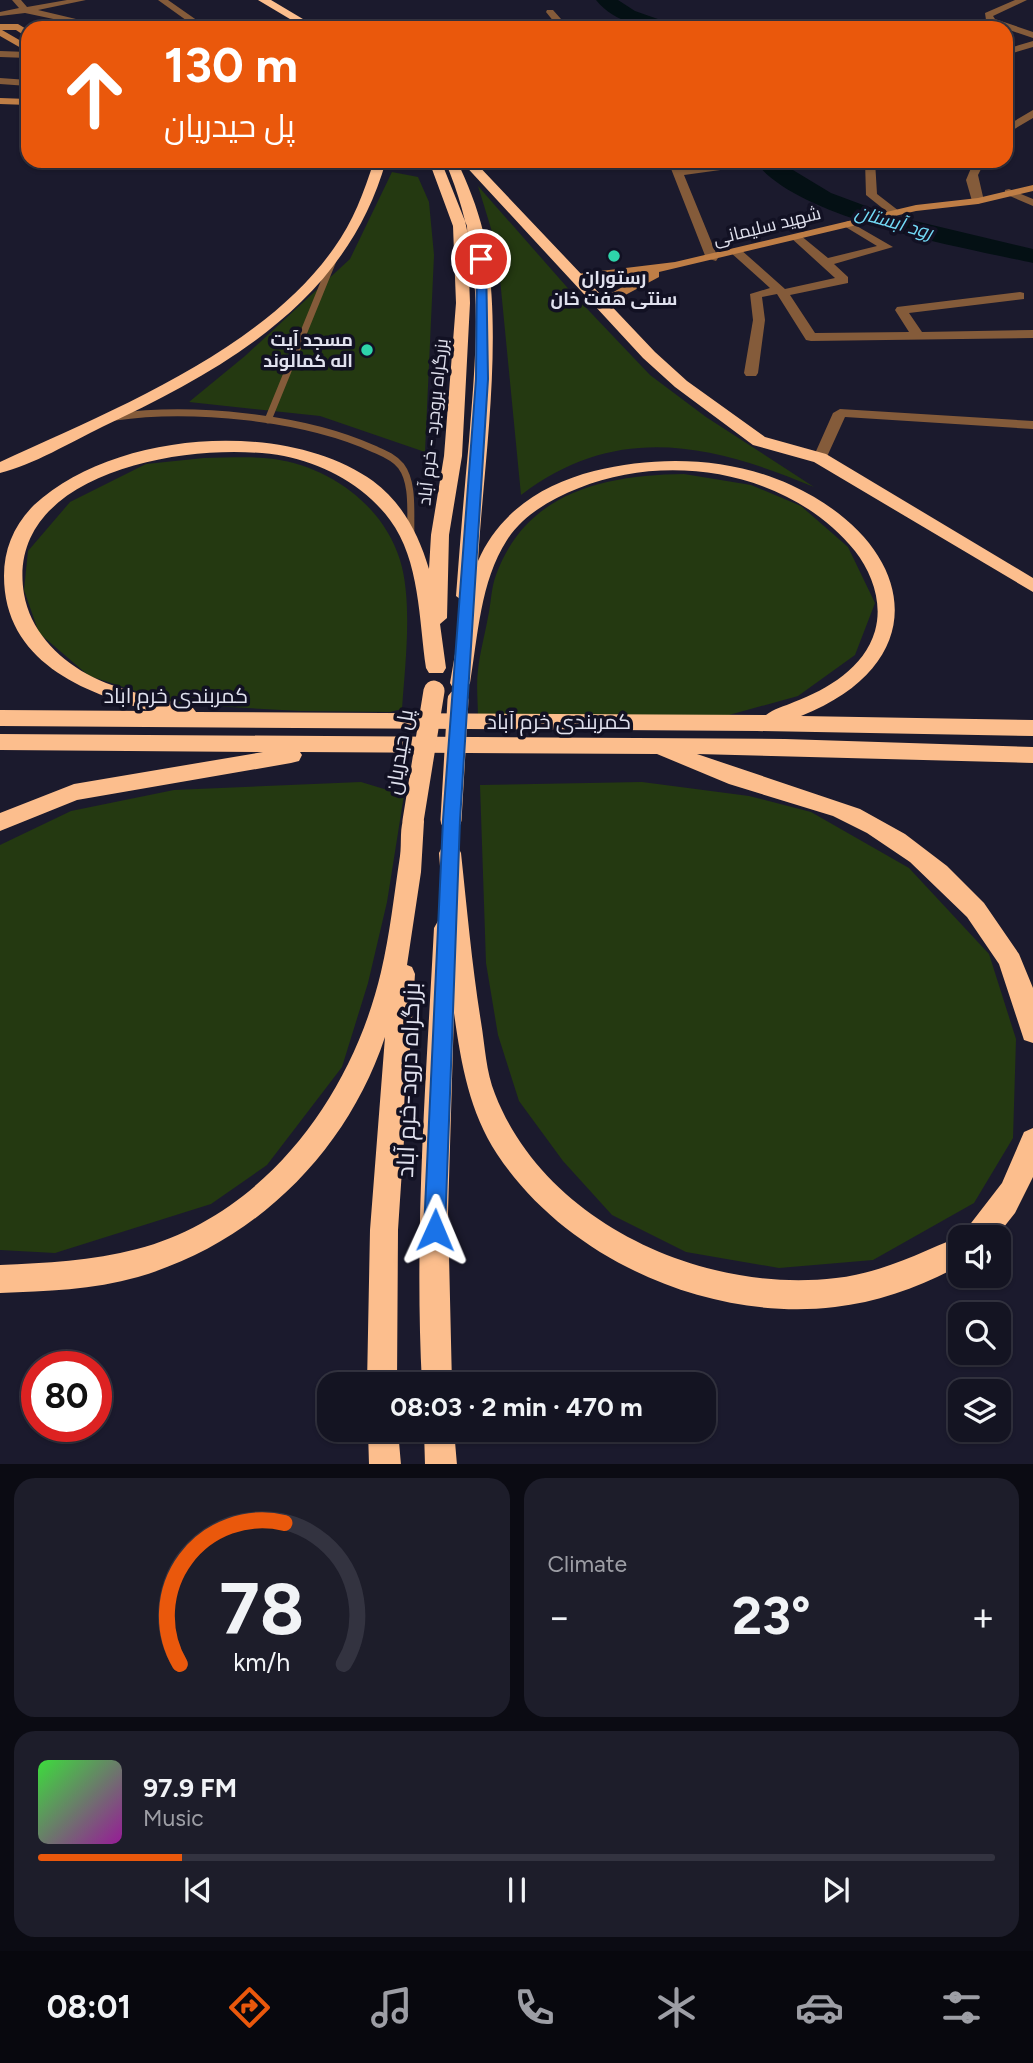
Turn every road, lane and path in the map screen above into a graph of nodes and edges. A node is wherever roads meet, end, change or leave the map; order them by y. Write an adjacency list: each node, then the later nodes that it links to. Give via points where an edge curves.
1 (16, 0): 7 (street)
2 (82, 0): 7 (street)
3 (162, 0): 11 (street)
4 (263, 0): 12 (highway)
5 (275, 0): 13 (highway)
6 (1023, 0): 15 (street, via 988,15)
7 (25, 10): 9 (street); 10 (street)
8 (550, 12): 14 (street)
9 (1, 13): 16 (street)
10 (76, 21)
11 (193, 21)
12 (300, 21)
13 (310, 21)
14 (558, 21)
15 (991, 21)
16 (18, 27): 18 (street); 19 (street)
17 (1013, 28): 20 (street)
18 (21, 29)
19 (0, 30): 21 (street)
20 (1033, 35)
21 (21, 43)
22 (1033, 44): 23 (street)
23 (1013, 50)
24 (0, 54): 25 (street)
25 (21, 55)
26 (0, 81): 27 (street)
27 (21, 82)
28 (0, 102): 29 (street)
29 (21, 102)
30 (1033, 113): 31 (street)
31 (1013, 127)
32 (1033, 129): 33 (street)
33 (1013, 130)
34 (378, 168): 49 (highway, via 361,215)
35 (438, 168): 67 (highway, بزرگراه بروجرد - خرم آباد, via 460,226 463,303 453,456 440,535)
36 (454, 168): 69 (highway, via 475,227 482,305 482,379)
37 (474, 168): 53 (highway)
38 (675, 168): 50 (street)
39 (870, 168): 45 (street, via 872,195)
40 (973, 168): 43 (street, via 970,184)
41 (1033, 188): 42 (street, شهید سلیمانی)
42 (1009, 192): 43 (street, شهید سلیمانی); 44 (street)
43 (978, 201): 45 (street, شهید سلیمانی)
44 (1033, 203)
45 (895, 213): 46 (street, شهید سلیمانی)
46 (848, 224): 47 (street, شهید سلیمانی); 51 (street, via 887,247)
47 (796, 237): 48 (street, شهید سلیمانی); 51 (street)
48 (736, 252): 50 (street, شهید سلیمانی); 54 (street)
49 (335, 256): 60 (highway, via 260,328 206,365); 61 (lane)
50 (712, 258): 52 (street, شهید سلیمانی)
51 (826, 262): 54 (street, via 844,280)
52 (675, 266): 53 (street, شهید سلیمانی); 56 (street, شهید سلیمانی)
53 (576, 278): 56 (highway)
54 (782, 292): 57 (street, via 811,337); 59 (street, via 756,294 759,320)
55 (1020, 296): 57 (street, via 901,310)
56 (601, 304): 63 (highway, via 657,362 759,441)
57 (916, 333): 58 (street)
58 (1033, 334)
59 (751, 373)
60 (103, 419): 61 (lane, via 167,414); 64 (highway)
61 (268, 420): 65 (lane, via 326,431 388,456 402,467 410,494)
62 (1033, 425): 63 (street, via 840,413)
63 (820, 458): 66 (highway)
64 (0, 468)
65 (411, 538): 67 (highway); 71 (highway, via 383,499 345,471 309,457 238,446 164,452 117,464 82,479 58,496 20,537 13,572 16,607 37,646 82,680 208,720)
66 (1033, 586)
67 (436, 668): 68 (highway, بزرگراه بروجرد - خرم آباد)
68 (434, 691): 78 (highway, پل حیدریان, bridge)
69 (459, 691): 72 (highway, via 480,580 502,534 521,514 547,495 608,472 642,467 713,469 782,487 837,519 861,542 877,570 886,601 881,640 872,658 846,684 811,705); 80 (highway, بزرگراه درود-خرم آباد, bridge)
70 (0, 718): 71 (highway, کمربندی خرم اباد)
71 (351, 721): 72 (highway, کمربندی خرم آباد)
72 (757, 723): 73 (highway, کمربندی خرم آباد)
73 (1033, 728)
74 (0, 742): 76 (highway, کمربندی خرم آباد)
75 (651, 745): 76 (highway, کمربندی خرم آباد); 77 (highway, کمربندی خرم آباد); 82 (highway, via 850,814 915,853 981,917 1006,953)
76 (352, 746): 79 (highway, via 74,792)
77 (1033, 755)
78 (413, 821): 81 (highway, بزرگراه درود-خرم آباد)
79 (0, 822)
80 (450, 853): 85 (highway, via 463,989 484,1100 528,1174 564,1211 655,1267 699,1282 795,1295 891,1282); 88 (highway, بزرگراه درود-خرم آباد, via 435,1206)
81 (410, 860): 86 (highway, via 390,985 360,1072 328,1128 283,1180 228,1225 163,1256 104,1273 45,1281); 87 (highway, بزرگراه درود-خرم آباد, via 384,1215)
82 (1033, 1032)
83 (1033, 1141): 84 (highway, via 1020,1178)
84 (989, 1225)
85 (948, 1257)
86 (0, 1279)
87 (382, 1372)
88 (436, 1372)
89 (384, 1442): 91 (highway)
90 (440, 1442): 92 (highway)
91 (385, 1464)
92 (441, 1464)

